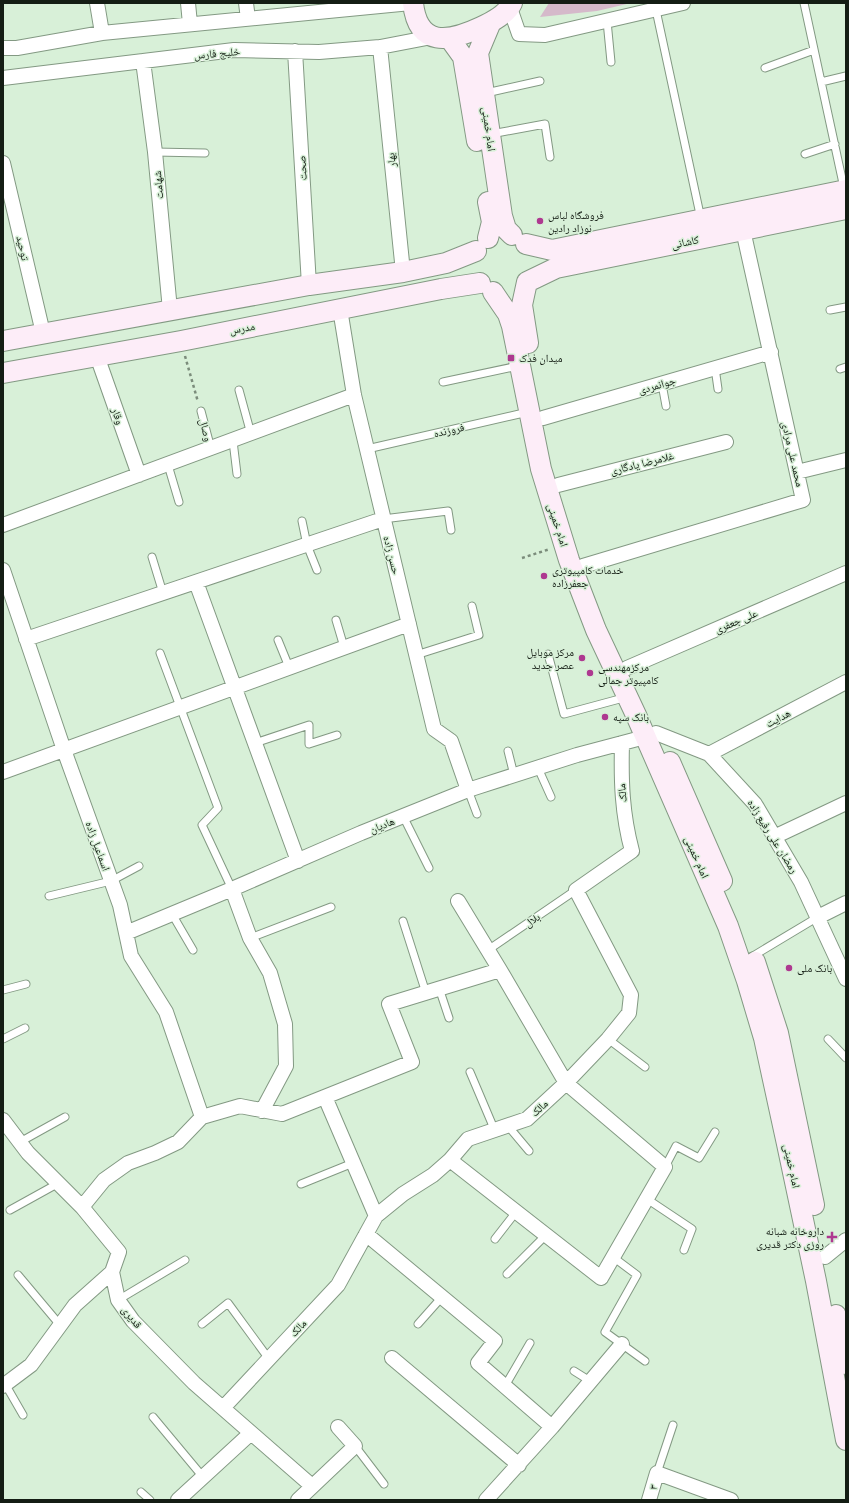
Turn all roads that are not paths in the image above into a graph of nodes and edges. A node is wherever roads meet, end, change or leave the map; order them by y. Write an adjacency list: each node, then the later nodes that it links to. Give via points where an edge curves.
1 (97, 3): 14 (street)
2 (188, 3): 13 (street)
3 (246, 3): 10 (street)
4 (412, 3): 8 (street); 15 (main road, امام خمینی, via 418,24)
5 (683, 3): 9 (street)
6 (804, 3): 18 (lane)
7 (514, 5): 11 (main road); 12 (street, via 518,34 545,35)
8 (339, 6): 10 (street)
9 (656, 10): 12 (street); 36 (lane)
10 (248, 19): 13 (street)
11 (491, 22): 15 (main road, via 459,37); 27 (main road, امام خمینی, via 478,53)
12 (607, 22): 21 (lane)
13 (190, 24): 14 (street)
14 (102, 33): 17 (street, via 17,48)
15 (441, 38): 16 (street, خلیج فارس); 39 (main road, امام خمینی, via 463,57 492,222)
16 (380, 47): 19 (street, خلیج فارس, via 319,52); 40 (street, بهار)
17 (3, 48)
18 (814, 50): 22 (lane); 26 (lane)
19 (295, 51): 20 (street, خلیج فارس, via 234,50); 42 (street, صحت)
20 (143, 61): 24 (street, خلیج فارس); 30 (street, شهامت)
21 (611, 62)
22 (765, 68)
23 (846, 76): 26 (lane)
24 (3, 78)
25 (540, 81): 27 (lane)
26 (821, 82): 29 (lane)
27 (484, 94): 28 (main road, امام خمینی)
28 (489, 134): 33 (lane, via 545,124); 38 (main road, امام خمینی, via 502,216 506,229)
29 (835, 144): 32 (lane); 35 (lane)
30 (155, 152): 31 (lane); 46 (street, شهامت)
31 (205, 153)
32 (805, 154)
33 (550, 157)
34 (3, 163): 48 (street, توحید)
35 (846, 196): 36 (main road, کاشانی); 37 (main road, کاشانی)
36 (702, 219): 38 (main road, کاشانی, via 552,250)
37 (743, 230): 41 (main road, کاشانی, via 556,268); 50 (street, محمد علی مرادی)
38 (520, 240): 39 (main road, via 504,233); 41 (main road, via 533,260 533,269)
39 (482, 244): 40 (main road, via 446,263); 43 (main road, via 473,262 474,273)
40 (403, 272): 42 (main road)
41 (527, 282): 43 (main road, via 510,293); 62 (main road, امام خمینی, via 522,305)
42 (309, 285): 46 (main road)
43 (487, 288): 45 (main road, مدرس); 52 (main road, امام خمینی, via 508,314)
44 (846, 307): 47 (lane)
45 (340, 309): 51 (main road, مدرس); 59 (street, حسن زاده)
46 (170, 310): 48 (main road)
47 (830, 310)
48 (43, 333): 49 (main road)
49 (3, 341)
50 (771, 352): 53 (street, جوانمردی); 70 (street, محمد علی مرادی)
51 (97, 356): 54 (main road, مدرس); 72 (street, وقار)
52 (521, 366): 55 (lane); 62 (main road, امام خمینی)
53 (715, 368): 56 (street, جوانمردی); 57 (lane)
54 (3, 373)
55 (443, 382)
56 (662, 384): 60 (lane); 62 (street, جوانمردی)
57 (718, 389)
58 (239, 390): 63 (lane)
59 (354, 395): 63 (street); 67 (street, حسن زاده)
60 (666, 406)
61 (201, 411): 66 (lane, وصال)
62 (537, 415): 67 (lane, فروزنده); 73 (main road, امام خمینی); 100 (main road, امام خمینی, via 541,468 564,545 596,630)
63 (251, 434): 64 (street)
64 (233, 440): 66 (street); 71 (lane)
65 (726, 442): 73 (street, غلامرضا یادگاری)
66 (211, 449): 69 (street)
67 (367, 449): 75 (street, حسن زاده)
68 (846, 460): 70 (street)
69 (168, 465): 72 (street); 74 (lane)
70 (797, 472): 81 (street, محمد علی مرادی, via 804,500)
71 (237, 474)
72 (139, 476): 77 (street)
73 (558, 485): 81 (main road, امام خمینی)
74 (179, 502)
75 (384, 519): 78 (lane, via 448,511); 79 (street); 89 (street, حسن زاده)
76 (302, 521): 79 (lane)
77 (3, 525)
78 (451, 530)
79 (307, 545): 83 (lane); 85 (street)
80 (152, 557): 86 (lane)
81 (583, 566): 97 (main road, امام خمینی)
82 (3, 570): 90 (street, اسماعیل زاده)
83 (317, 570)
84 (846, 573): 97 (street, علی جعفری)
85 (196, 582): 86 (street); 99 (street)
86 (163, 593): 90 (street)
87 (472, 606): 95 (lane, via 479,635)
88 (336, 620): 92 (lane)
89 (409, 624): 92 (street); 95 (street, حسن زاده)
90 (26, 639): 106 (street, اسماعیل زاده)
91 (278, 640): 96 (lane)
92 (344, 647): 96 (street)
93 (160, 653): 101 (lane)
94 (548, 654): 100 (lane, via 564,714)
95 (416, 655): 112 (street, حسن زاده, via 434,729 451,741)
96 (289, 667): 99 (street)
97 (627, 668): 103 (main road, امام خمینی)
98 (846, 682): 108 (street, هدایت)
99 (234, 687): 101 (street); 104 (street)
100 (627, 697): 103 (main road, امام خمینی)
101 (179, 707): 106 (street); 122 (lane, via 218,808 202,824)
102 (337, 735): 104 (lane, via 309,744 309,725)
103 (650, 735): 105 (street, هادیان); 108 (street, رمضان علی رفیع زاده); 135 (main road, امام خمینی, via 691,807); 203 (main road, امام خمینی, via 739,955 762,1031 816,1280)
104 (255, 743): 118 (street)
105 (622, 743): 109 (street, هادیان); 123 (street, مالک, via 621,787 626,829 632,851)
106 (64, 750): 110 (street); 121 (street, اسماعیل زاده)
107 (508, 751): 111 (lane)
108 (709, 754): 117 (street, رمضان علی رفیع زاده, via 755,804)
109 (538, 768): 111 (street, هادیان); 113 (lane)
110 (3, 772)
111 (514, 775): 112 (street, هادیان)
112 (468, 790): 115 (lane); 116 (street, هادیان)
113 (551, 797)
114 (846, 803): 117 (street)
115 (477, 814)
116 (402, 816): 118 (street, هادیان); 120 (lane)
117 (774, 837): 129 (street, رمضان علی رفیع زاده, via 801,882)
118 (298, 860): 122 (street, هادیان)
119 (139, 866): 121 (lane)
120 (429, 868)
121 (111, 881): 124 (lane); 131 (street, اسماعیل زاده)
122 (232, 889): 128 (street, هادیان); 132 (street)
123 (576, 890): 134 (lane, بلال); 145 (street, مالک, via 631,995 629,1013)
124 (49, 896)
125 (458, 901): 134 (street)
126 (846, 903): 129 (street)
127 (331, 907): 132 (lane)
128 (172, 914): 131 (street, هادیان); 133 (lane)
129 (818, 918): 135 (lane); 137 (street, رمضان علی رفیع زاده)
130 (403, 921): 141 (lane)
131 (126, 933): 154 (street, اسماعیل زاده, via 131,956 166,1012)
132 (250, 938): 152 (street, via 270,973 285,1024 286,1066)
133 (193, 950)
134 (488, 950): 136 (street)
135 (753, 956): 176 (main road, امام خمینی, via 778,1033)
136 (500, 970): 139 (street); 150 (street)
137 (846, 979)
138 (26, 984): 140 (lane)
139 (439, 988): 141 (street); 142 (lane)
140 (3, 990)
141 (426, 993): 151 (street, via 389,1004 412,1062)
142 (449, 1018)
143 (25, 1028): 144 (lane)
144 (3, 1038)
145 (608, 1039): 148 (lane); 150 (street, مالک)
146 (828, 1039): 147 (lane)
147 (846, 1057)
148 (645, 1067)
149 (470, 1072): 156 (lane)
150 (566, 1083): 156 (street, مالک, via 527,1119); 162 (street)
151 (325, 1097): 152 (street, via 282,1114); 161 (street)
152 (262, 1110): 154 (street, via 240,1106)
153 (65, 1117): 158 (lane)
154 (202, 1117): 166 (street, via 178,1142 128,1162 104,1180)
155 (5, 1126): 158 (street)
156 (501, 1128): 159 (lane); 160 (street, مالک, via 468,1139)
157 (715, 1132): 162 (lane, via 699,1158 676,1146)
158 (20, 1142): 163 (street)
159 (529, 1151)
160 (450, 1160): 168 (street); 169 (street, مالک, via 433,1176 403,1194)
161 (353, 1163): 164 (lane); 169 (street)
162 (665, 1167): 165 (street)
163 (57, 1184): 166 (street); 167 (lane)
164 (301, 1184)
165 (647, 1199): 174 (lane, via 692,1229); 175 (street)
166 (82, 1208): 178 (street, via 119,1252)
167 (10, 1210)
168 (516, 1212): 171 (street); 172 (lane)
169 (376, 1216): 170 (street, مالک)
170 (366, 1234): 181 (street); 189 (street, مالک, via 338,1285)
171 (546, 1235): 175 (street, via 601,1278); 179 (lane)
172 (495, 1239)
173 (846, 1240): 176 (street)
174 (684, 1250)
175 (613, 1257): 187 (lane, via 636,1275 605,1332)
176 (825, 1257): 191 (main road, امام خمینی)
177 (185, 1260): 182 (lane)
178 (112, 1272): 182 (street, قدیری); 185 (street, via 75,1305)
179 (507, 1274)
180 (18, 1275): 185 (lane)
181 (442, 1297): 184 (lane); 195 (street, via 495,1341 478,1363)
182 (118, 1300): 196 (street, قدیری, via 133,1321 194,1383)
183 (202, 1324): 189 (lane, via 228,1303)
184 (418, 1324)
185 (60, 1325): 194 (street, via 32,1365)
186 (530, 1343): 195 (lane)
187 (622, 1344): 190 (lane); 193 (street)
188 (392, 1358): 205 (street)
189 (269, 1359): 196 (street, مالک)
190 (645, 1360)
191 (846, 1364)
192 (574, 1371): 193 (lane)
193 (590, 1381): 201 (street)
194 (4, 1384): 197 (lane)
195 (506, 1386): 201 (street)
196 (223, 1408): 202 (street, قدیری)
197 (23, 1415)
198 (153, 1416): 207 (lane)
199 (673, 1425): 206 (lane)
200 (338, 1427): 204 (street)
201 (552, 1427): 205 (street)
202 (251, 1433): 207 (street); 209 (street, قدیری)
203 (846, 1440)
204 (355, 1446): 208 (lane); 209 (street)
205 (519, 1465): 214 (street)
206 (656, 1473): 215 (street, ۳); 216 (street)
207 (203, 1477): 212 (street)
208 (384, 1484)
209 (312, 1486): 213 (street)
210 (141, 1492): 211 (lane)
211 (150, 1500)
212 (178, 1500)
213 (298, 1500)
214 (486, 1500)
215 (649, 1500)
216 (730, 1500)

